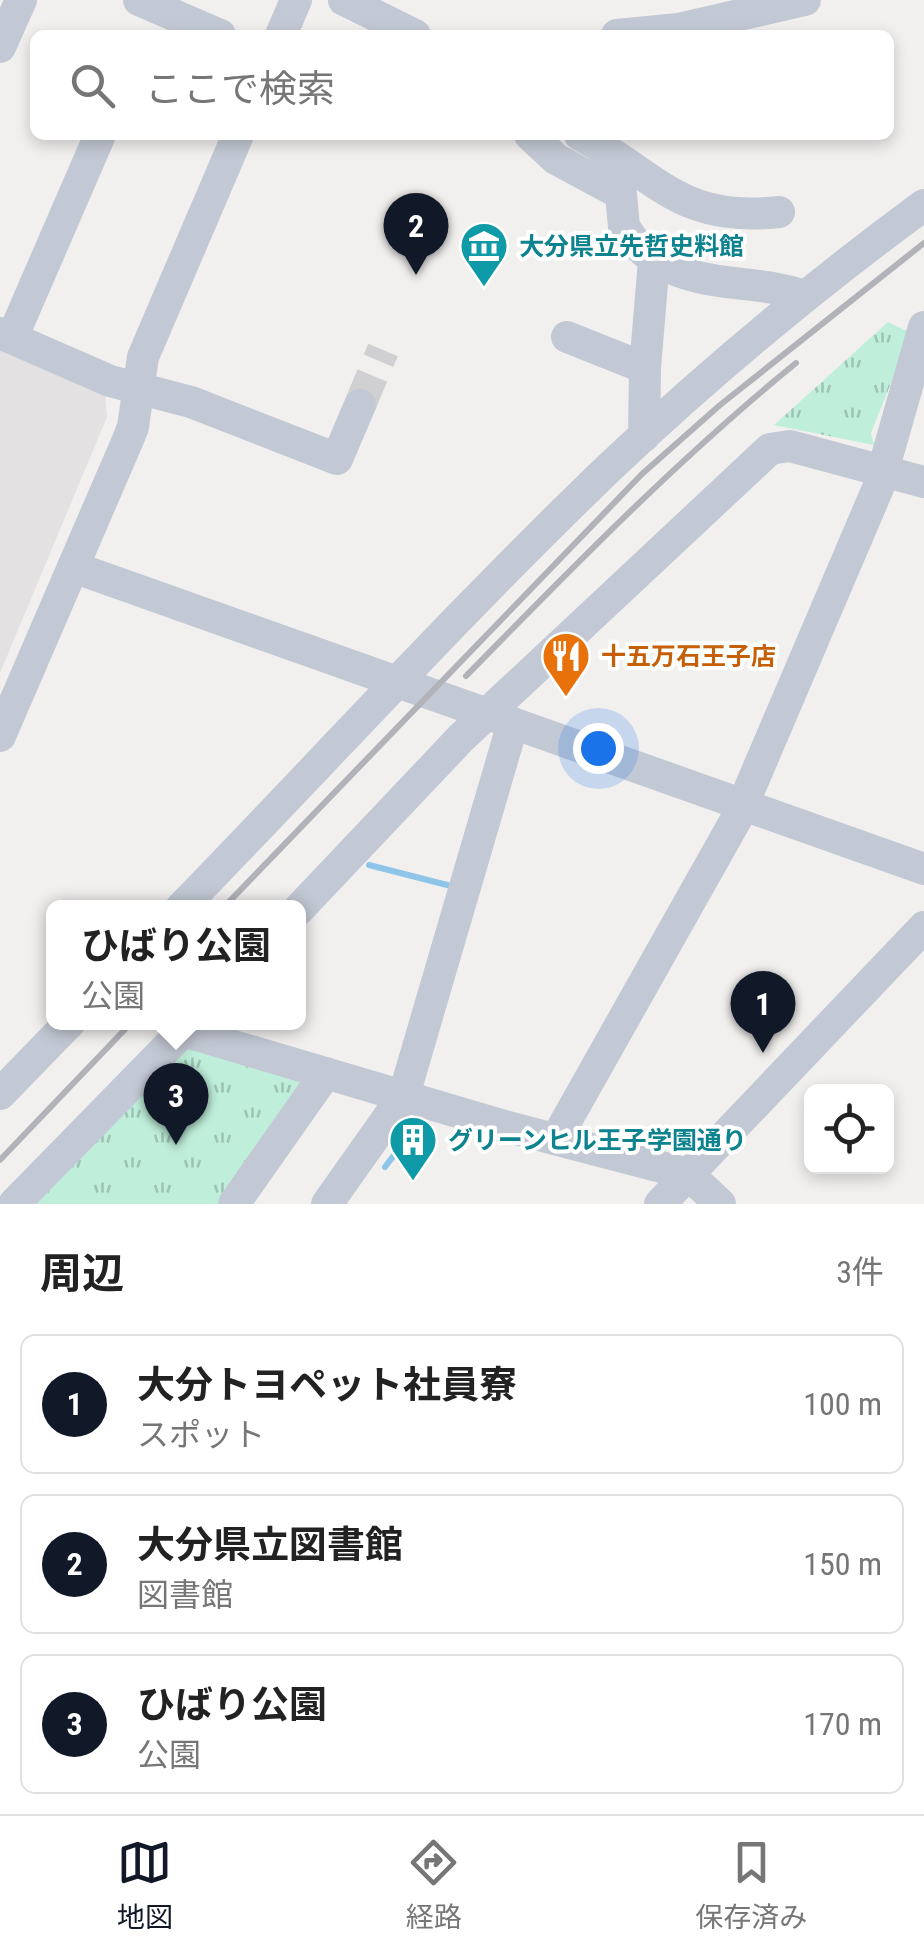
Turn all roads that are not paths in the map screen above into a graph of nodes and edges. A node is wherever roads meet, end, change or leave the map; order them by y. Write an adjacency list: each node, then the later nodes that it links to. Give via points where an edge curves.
1 (20, 0): 10 (street)
2 (296, 0): 7 (street)
3 (805, 0): 9 (street)
4 (354, 3): 8 (street)
5 (148, 10): 6 (street)
6 (206, 30)
7 (283, 30)
8 (405, 30)
9 (661, 30)
10 (0, 48)
11 (98, 140): 20 (street)
12 (236, 140): 23 (street, via 144,357)
13 (536, 140): 17 (street, via 621,194 624,227)
14 (590, 140): 16 (street, via 694,206 744,215)
15 (924, 204): 18 (street)
16 (779, 212)
17 (654, 260): 18 (street, via 715,283); 22 (street)
18 (805, 296): 25 (street)
19 (924, 327): 26 (street)
20 (6, 335): 23 (street)
21 (566, 338): 22 (street)
22 (644, 368): 25 (street)
23 (137, 389): 24 (street, via 191,402 337,460); 28 (street, via 132,427)
24 (360, 404)
25 (644, 436): 29 (street)
26 (884, 471): 27 (street); 30 (street, via 790,446 770,449); 32 (street)
27 (924, 482)
28 (73, 567): 29 (street); 31 (street)
29 (400, 683): 30 (street); 34 (street)
30 (500, 718): 32 (street); 35 (street); 42 (street)
31 (0, 736)
32 (742, 804): 33 (street); 43 (street)
33 (924, 869)
34 (190, 900)
35 (306, 902)
36 (924, 926): 44 (street)
37 (62, 1030): 41 (street)
38 (185, 1030): 45 (street)
39 (197, 1030): 40 (street)
40 (326, 1072): 42 (street); 46 (street)
41 (0, 1094)
42 (404, 1095): 43 (street); 47 (street)
43 (556, 1139): 44 (street)
44 (688, 1174): 48 (street); 49 (street)
45 (14, 1204)
46 (234, 1204)
47 (327, 1204)
48 (660, 1204)
49 (720, 1204)

